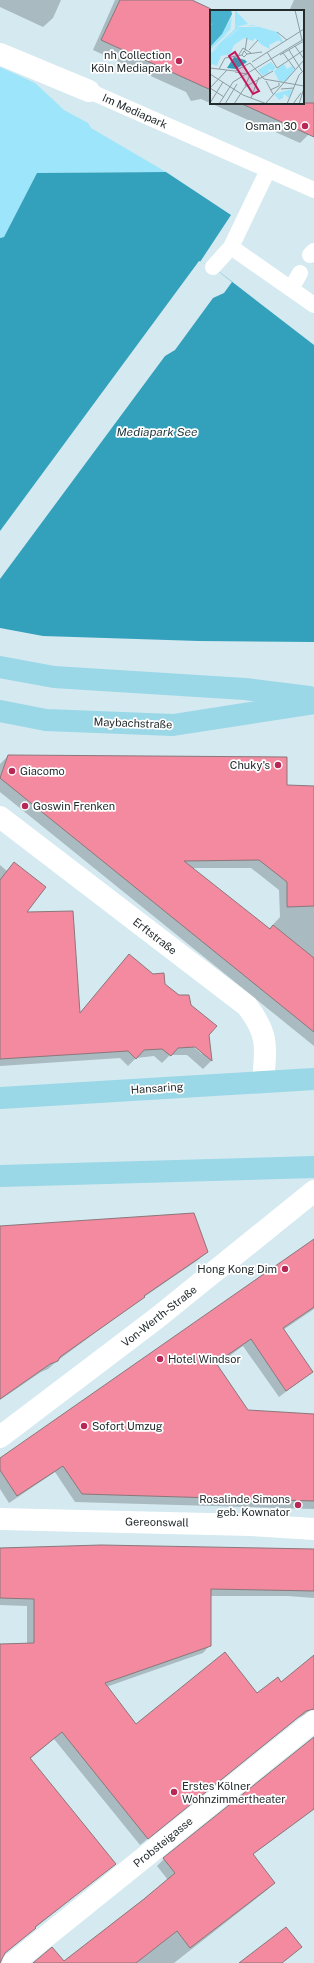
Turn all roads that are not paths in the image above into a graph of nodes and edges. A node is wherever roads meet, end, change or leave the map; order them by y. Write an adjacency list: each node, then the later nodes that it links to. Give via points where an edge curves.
1 (0, 54): 2 (street, Im Mediapark)
2 (89, 91): 3 (street, Im Mediapark)
3 (268, 170): 4 (street, Im Mediapark); 5 (street)
4 (314, 190)
5 (231, 247): 6 (street); 8 (street)
6 (213, 267)
7 (300, 273): 8 (street)
8 (291, 289): 9 (street)
9 (314, 305)
10 (0, 667): 11 (main road, via 54,677 245,689)
11 (314, 697)
12 (314, 703): 13 (main road, Maybachstraße, via 173,725 46,720)
13 (0, 711)
14 (0, 817): 16 (street, Erftstraße, via 247,1006 260,1024 264,1040 266,1052)
15 (314, 1079): 16 (main road, Hansaring)
16 (263, 1081): 17 (main road, Hansaring)
17 (0, 1098)
18 (314, 1167): 19 (main road)
19 (0, 1176)
20 (314, 1191): 21 (street, Von-Werth-Straße, via 157,1318)
21 (0, 1437)
22 (0, 1519): 23 (street, Gereonswall, via 251,1524)
23 (314, 1529)
24 (314, 1721): 25 (street, Probsteigasse)
25 (13, 1963)

